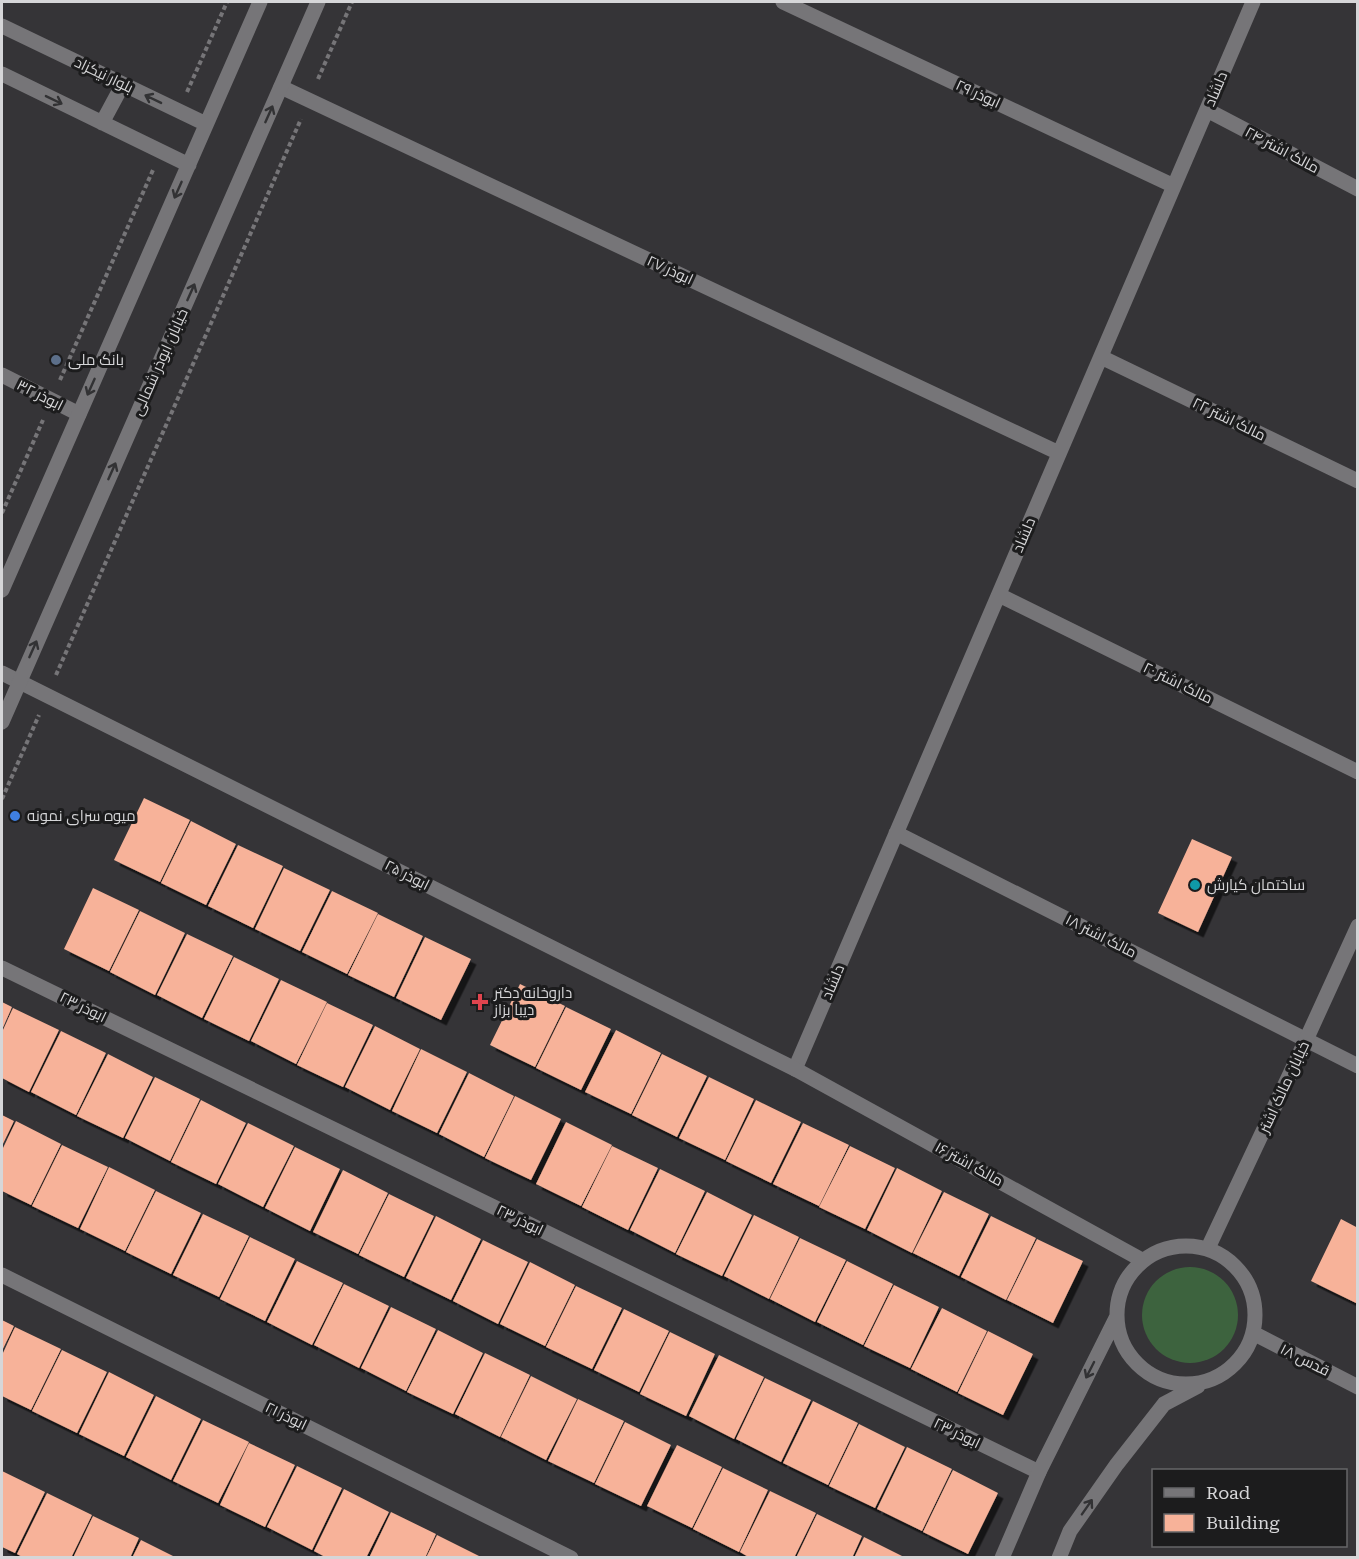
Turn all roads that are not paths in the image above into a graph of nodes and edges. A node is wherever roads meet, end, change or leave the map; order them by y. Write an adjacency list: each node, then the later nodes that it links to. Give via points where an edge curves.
1 (260, 2): 11 (street)
2 (318, 2): 8 (street, خیابان ابوذر شمالی)
3 (783, 2): 13 (street, ابوذر ۲۹)
4 (1253, 2): 9 (street, دلشاد)
5 (2, 26): 7 (street, بلوار نیکزاد)
6 (2, 74): 10 (street, one-way to 10)
7 (123, 84): 10 (street); 11 (street, بلوار نیکزاد, one-way to 7)
8 (281, 87): 18 (street, ابوذر ۲۷); 23 (street, خیابان ابوذر شمالی, one-way to 8)
9 (1207, 110): 13 (street, دلشاد); 14 (street, مالک اشتر ۲۴)
10 (102, 123): 12 (street)
11 (206, 124): 12 (street)
12 (189, 165): 17 (street, one-way to 17)
13 (1174, 186): 15 (street, دلشاد)
14 (1358, 189)
15 (1101, 357): 18 (street, دلشاد); 19 (street, مالک اشتر ۲۲)
16 (2, 375): 17 (street, ابوذر ۳۲)
17 (79, 414): 20 (street)
18 (1059, 453): 21 (street, دلشاد)
19 (1358, 481)
20 (2, 590)
21 (999, 595): 25 (street, مالک اشتر ۲۰); 26 (street, دلشاد)
22 (2, 673): 23 (street, ابوذر ۲۵)
23 (19, 681): 24 (street, خیابان ابوذر شمالی); 31 (street, ابوذر ۲۵)
24 (2, 722)
25 (1358, 772)
26 (896, 833): 29 (street, مالک اشتر ۱۸); 31 (street, دلشاد)
27 (1358, 926): 29 (street, خیابان مالک اشتر)
28 (2, 968): 39 (street, ابوذر ۲۳)
29 (1306, 1040): 30 (street, مالک اشتر ۱۸); 32 (street, خیابان مالک اشتر)
30 (1358, 1066)
31 (795, 1069): 33 (street, مالک اشتر ۱۶)
32 (1208, 1248): 33 (street, via 1185,1245 1163,1249); 36 (street, via 1227,1258 1242,1273 1256,1312)
33 (1142, 1260): 35 (street, via 1128,1276 1119,1296)
34 (2, 1275): 40 (street, ابوذر ۲۱)
35 (1116, 1318): 37 (street, via 1121,1338 1145,1371 1163,1381); 39 (street, one-way to 39)
36 (1253, 1333): 37 (street, via 1235,1364); 38 (street, قدس ۱۸)
37 (1204, 1382): 42 (street, one-way to 37, via 1070,1531 1164,1404)
38 (1358, 1387)
39 (1039, 1472): 41 (street)
40 (571, 1557)
41 (1002, 1557)
42 (1059, 1557)

